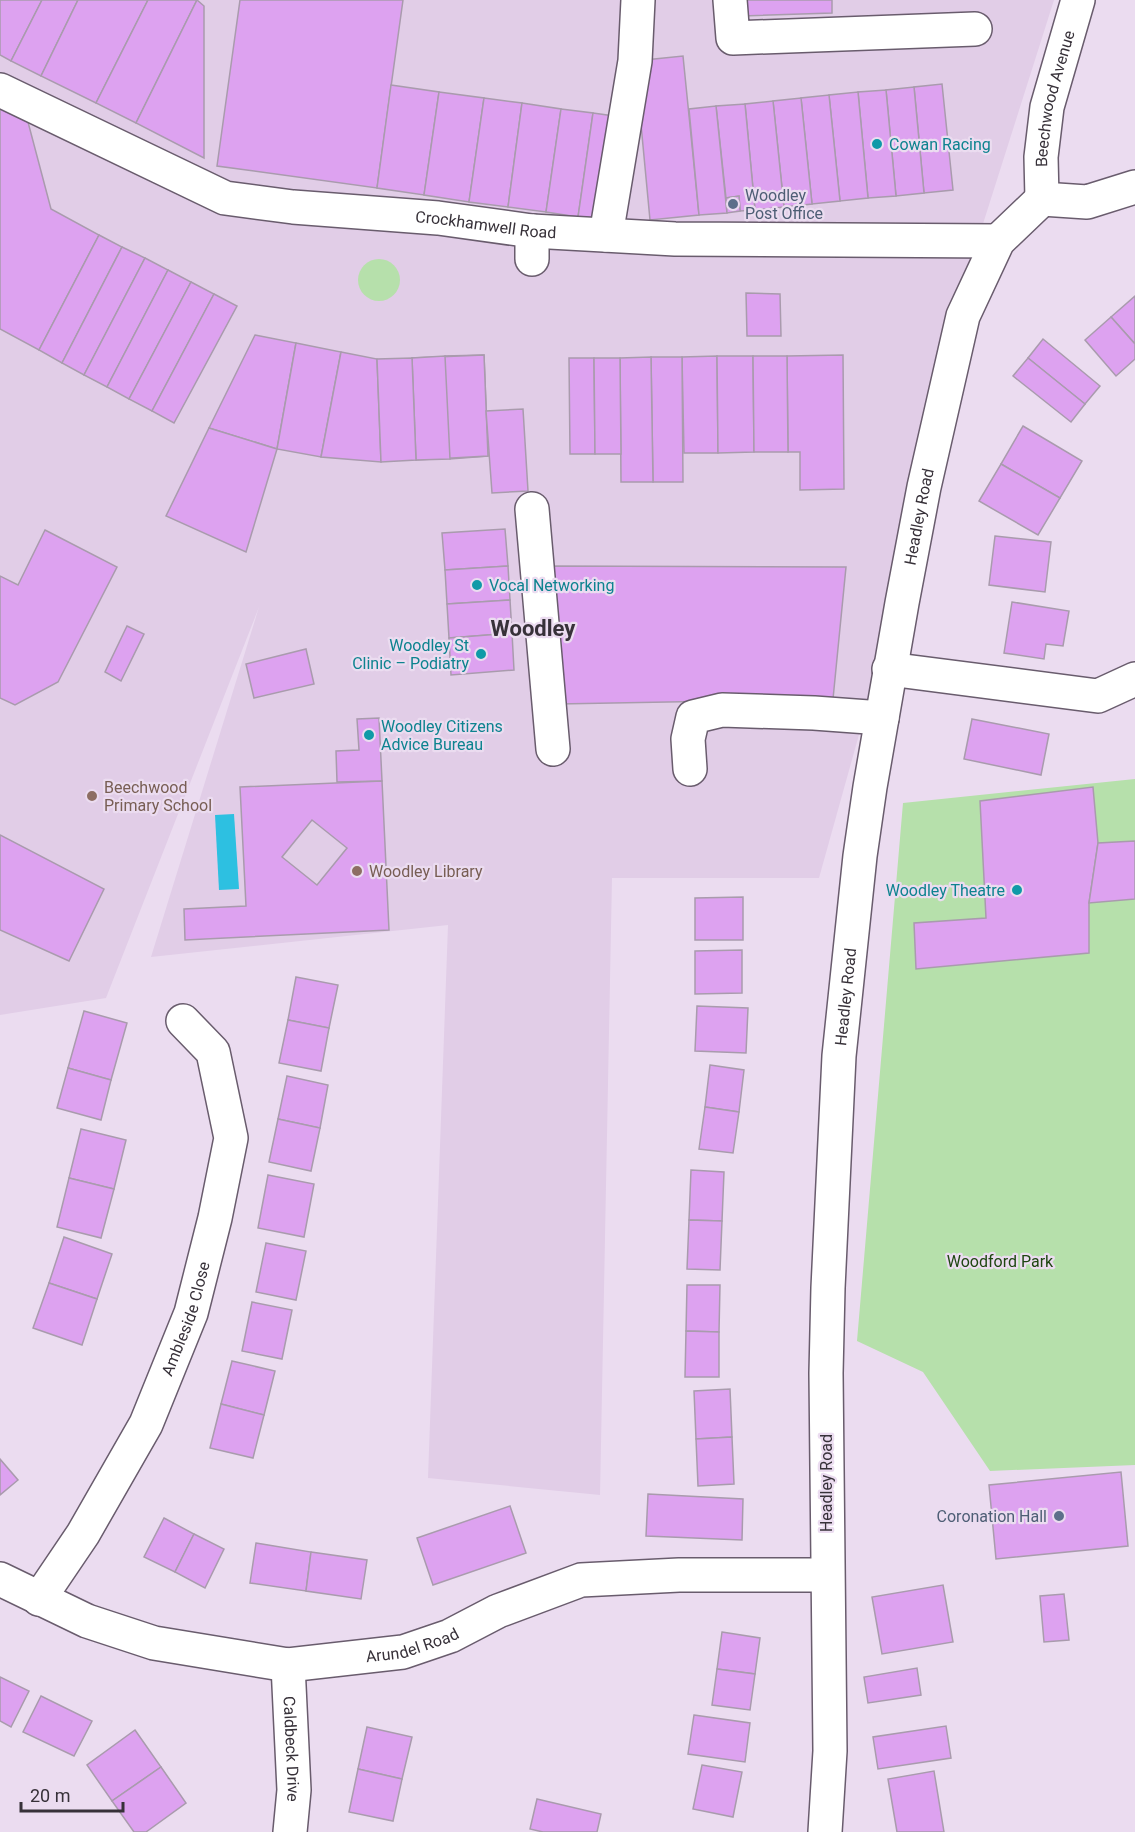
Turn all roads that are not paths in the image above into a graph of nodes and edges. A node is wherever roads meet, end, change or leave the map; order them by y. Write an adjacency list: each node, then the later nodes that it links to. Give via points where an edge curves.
1 (638, 0): 8 (street, via 635,61)
2 (730, 0): 4 (street, via 733,38)
3 (1078, 0): 7 (street, Beechwood Avenue, via 1047,107 1041,157)
4 (975, 29)
5 (0, 90): 8 (street, Crockhamwell Road, via 225,198 438,218 532,245)
6 (1135, 187): 7 (street, via 1087,202)
7 (1042, 199): 9 (street, Headley Road)
8 (606, 235): 9 (street, Crockhamwell Road)
9 (998, 241): 11 (street, Headley Road, via 963,316)
10 (532, 509): 14 (street)
11 (889, 669): 12 (street, via 1098,696); 13 (street, Headley Road)
12 (1135, 679)
13 (882, 718): 15 (street, via 722,710 693,717 688,739); 17 (street, Headley Road, via 860,856 839,1056 825,1373)
14 (553, 749)
15 (690, 769)
16 (183, 1021): 19 (street, Ambleside Close, via 213,1052 231,1138 197,1292 146,1424)
17 (826, 1575): 20 (street, Arundel Road, via 581,1580 403,1652); 22 (street, Headley Road, via 830,1750)
18 (0, 1579): 19 (street, Arundel Road)
19 (39, 1599): 20 (street, Arundel Road, via 87,1621 154,1643)
20 (288, 1665): 21 (street, Caldbeck Drive, via 294,1790)
21 (290, 1832)
22 (825, 1832)

